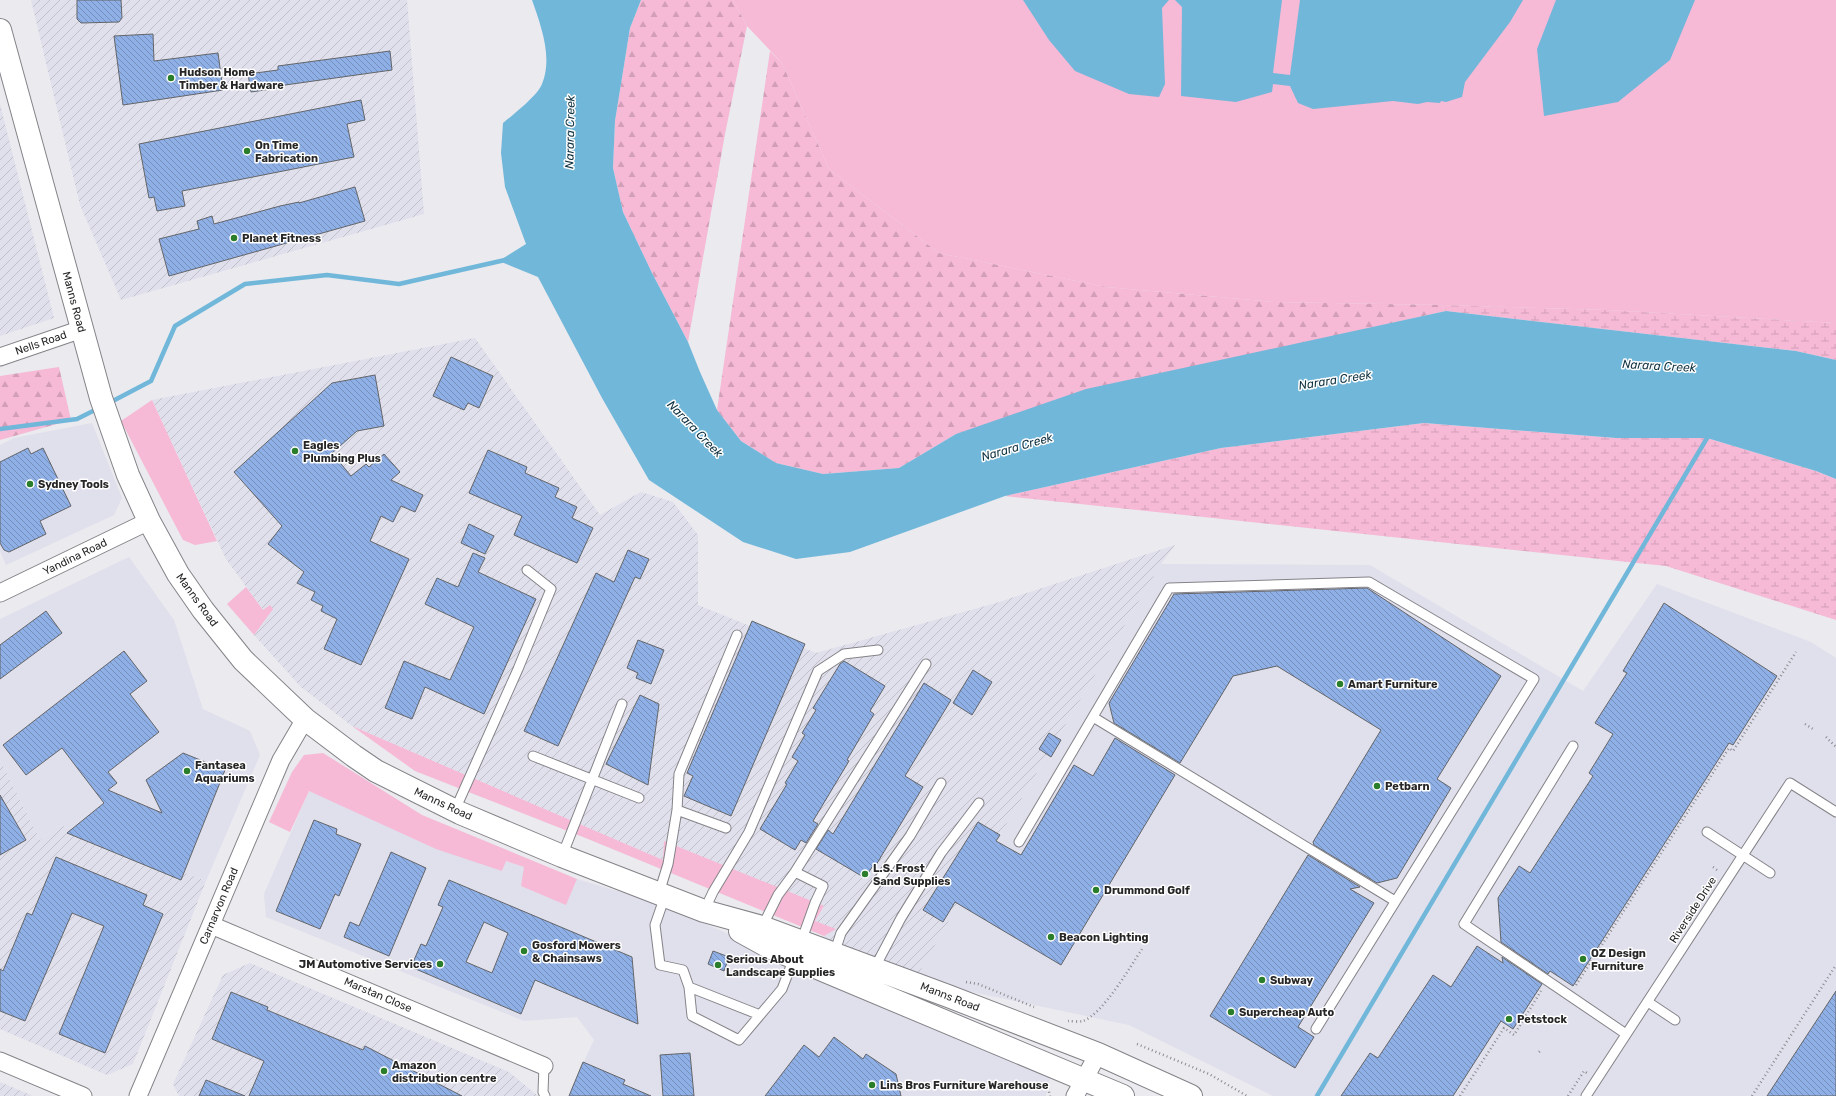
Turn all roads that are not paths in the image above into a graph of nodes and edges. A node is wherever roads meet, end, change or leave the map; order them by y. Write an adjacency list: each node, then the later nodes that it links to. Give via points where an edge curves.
1 (0, 30): 2 (main road, Manns Road)
2 (82, 329): 3 (street, Nells Road); 4 (main road, Manns Road, via 103,407 128,475)
3 (0, 356)
4 (149, 521): 6 (street, Yandina Road); 12 (main road, Manns Road, via 178,574 203,610 243,660)
5 (527, 570): 19 (lane, via 551,589)
6 (0, 593)
7 (737, 635): 20 (lane, via 680,774)
8 (878, 650): 31 (lane, via 844,654 818,672 749,832)
9 (926, 664): 27 (lane)
10 (622, 704): 15 (lane)
11 (1093, 717): 24 (lane); 30 (lane); 30 (lane, via 1169,588 1369,582 1534,679)
12 (305, 719): 19 (main road, Manns Road, via 376,771); 32 (street, Carnarvon Road, via 281,760)
13 (1573, 746): 42 (lane, via 1464,924)
14 (533, 756): 15 (lane)
15 (592, 779): 17 (lane); 26 (lane)
16 (941, 783): 35 (lane, via 910,836 841,933)
17 (639, 798)
18 (979, 803): 36 (lane, via 941,853 901,918)
19 (455, 810): 26 (main road, Manns Road)
20 (677, 810): 22 (lane); 29 (lane)
21 (1836, 812): 25 (lane, Riverside Drive, via 1790,783)
22 (726, 828)
23 (1707, 832): 25 (lane)
24 (1019, 842)
25 (1743, 855): 28 (lane); 38 (lane, Riverside Drive)
26 (562, 856): 29 (main road, Manns Road)
27 (795, 872): 33 (lane, via 778,895); 34 (lane, via 824,886)
28 (1770, 873)
29 (662, 895): 31 (main road, Manns Road); 37 (lane, via 655,925 660,965 683,970)
30 (1395, 901): 41 (lane)
31 (704, 911): 33 (main road, Manns Road); 34 (main road, Manns Road, via 769,947)
32 (211, 925): 45 (street, Marstan Close); 48 (street, Carnarvon Road)
33 (762, 928): 34 (main road, Manns Road)
34 (798, 950): 35 (main road, Manns Road); 39 (lane, via 782,989); 46 (main road, Manns Road)
35 (834, 954): 36 (main road, Manns Road)
36 (874, 969): 43 (main road, Manns Road)
37 (689, 987): 39 (lane); 39 (lane, via 692,1016 739,1040)
38 (1648, 1002): 40 (lane); 42 (lane, Riverside Drive)
39 (760, 1015)
40 (1676, 1020)
41 (1316, 1029)
42 (1626, 1034): 52 (lane, Riverside Drive)
43 (1098, 1054): 46 (street); 51 (main road, Manns Road)
44 (0, 1061): 47 (street)
45 (544, 1066): 49 (lane)
46 (1080, 1087): 50 (main road, Manns Road)
47 (83, 1096)
48 (138, 1096)
49 (545, 1096)
50 (1122, 1096)
51 (1191, 1096)
52 (1586, 1096)

